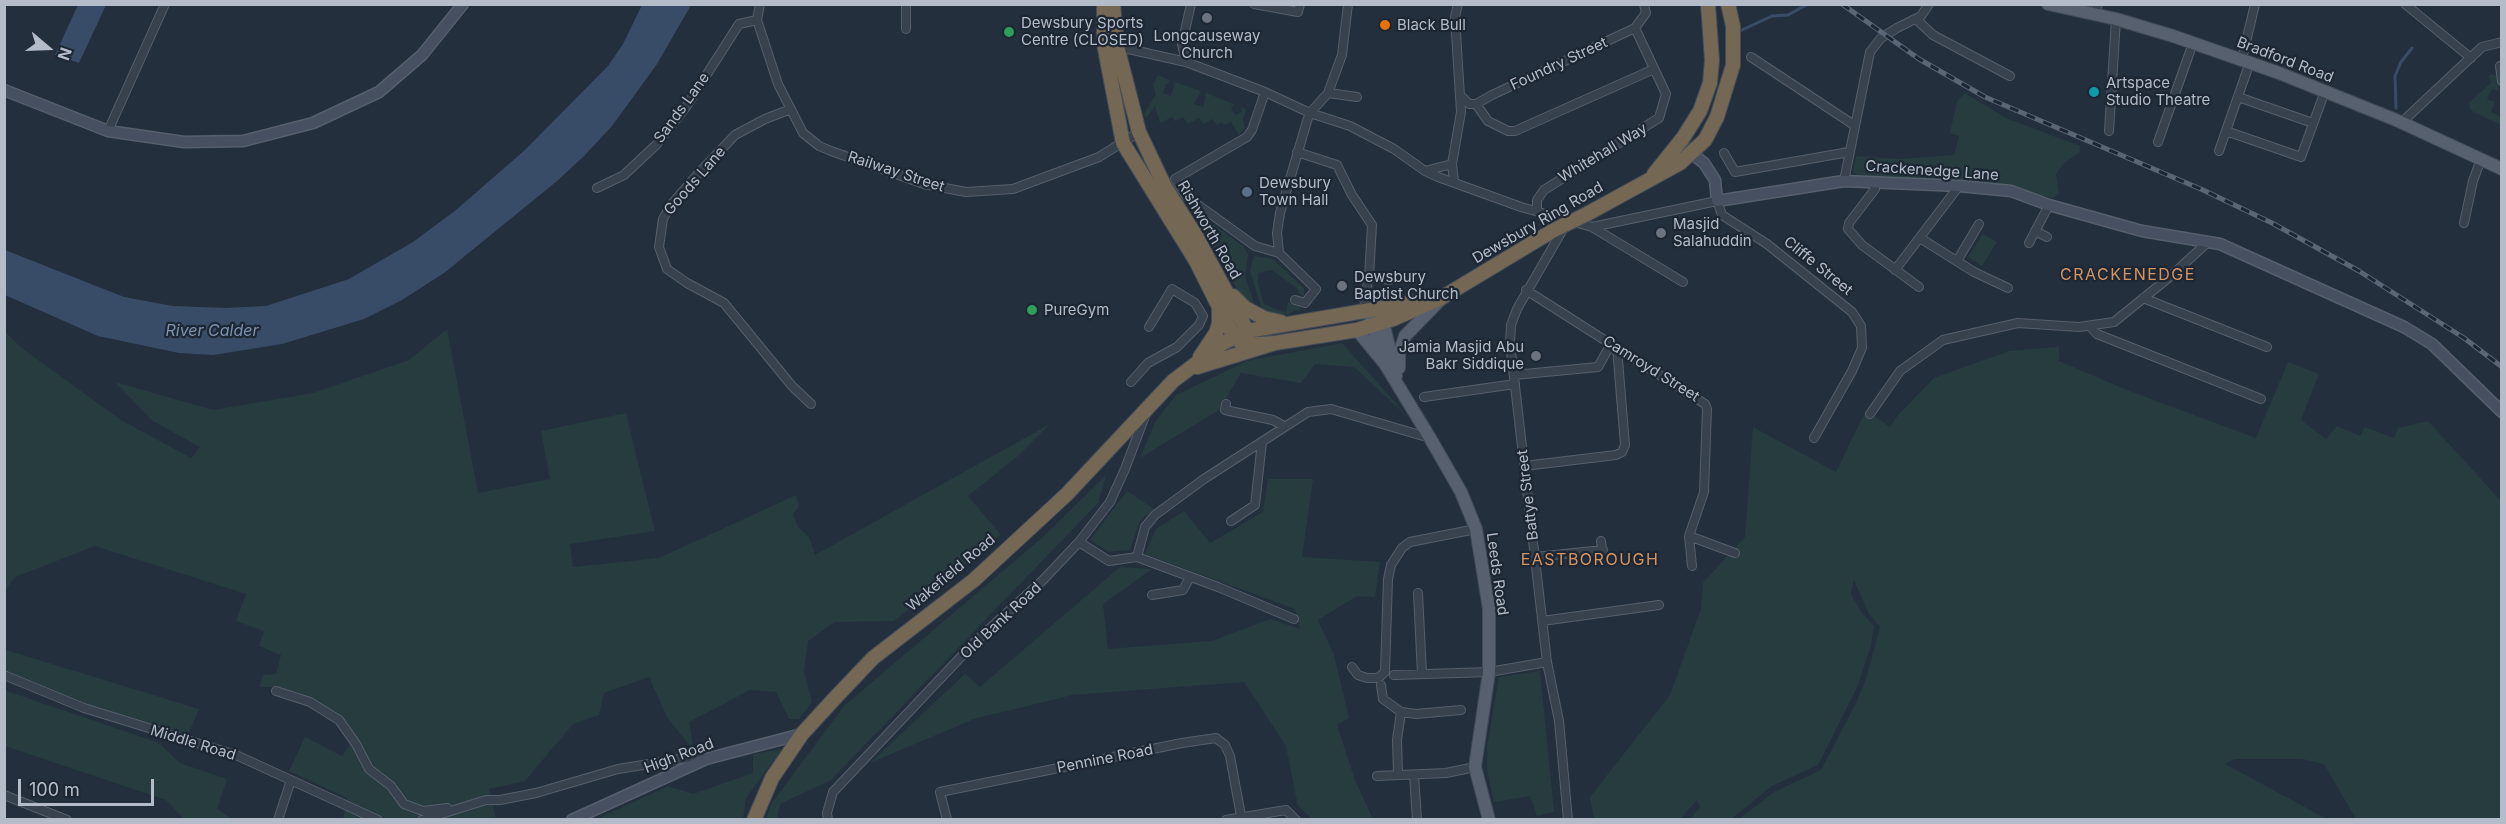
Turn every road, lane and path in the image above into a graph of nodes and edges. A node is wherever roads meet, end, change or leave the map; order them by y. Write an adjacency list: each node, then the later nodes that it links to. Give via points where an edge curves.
1 (165, 4): 53 (street)
2 (463, 4): 53 (street, via 422,55 380,92 313,123 243,141 184,142)
3 (760, 4): 24 (street)
4 (906, 4): 27 (street)
5 (1104, 4): 30 (highway)
6 (1113, 4): 30 (highway)
7 (1191, 4): 35 (street, via 1182,44)
8 (1254, 4): 9 (street, via 1298,12)
9 (1300, 4)
10 (1348, 4): 43 (street, via 1342,55)
11 (1458, 4): 44 (street, via 1455,16)
12 (1644, 4): 26 (street, via 1646,13)
13 (1708, 4): 33 (highway, Dewsbury Ring Road)
14 (1718, 4): 33 (highway, via 1718,41)
15 (1728, 4): 25 (highway, Dewsbury Ring Road)
16 (1738, 4): 25 (main road)
17 (1929, 4): 22 (street)
18 (2049, 4): 21 (main road, Bradford Road)
19 (2255, 4): 34 (street)
20 (2408, 5): 32 (street)
21 (2096, 9): 23 (main road, Bradford Road)
22 (1916, 19): 38 (street, via 1933,35); 52 (street, via 1881,38 1870,52)
23 (2116, 19): 29 (main road, Bradford Road); 54 (street)
24 (757, 20): 48 (street, Railway Street, via 774,74); 74 (street, Sands Lane, via 739,24 686,107 657,144 624,176)
25 (1733, 26): 64 (highway, Dewsbury Ring Road, via 1733,65 1727,90 1705,140)
26 (1635, 28): 37 (street, Whitehall Way); 47 (street, Foundry Street)
27 (906, 29)
28 (2502, 42): 32 (street, via 2482,47)
29 (2193, 43): 34 (main road, Bradford Road); 57 (street)
30 (1111, 45): 35 (street, Crackenedge Lane); 56 (highway, Rishworth Road); 58 (highway)
31 (1751, 57): 52 (street)
32 (2471, 58): 51 (street)
33 (1712, 60): 59 (highway, Dewsbury Ring Road, via 1710,83 1700,111)
34 (2246, 61): 41 (main road, Bradford Road); 46 (street)
35 (1186, 62): 42 (street, Crackenedge Lane)
36 (2500, 66): 39 (street)
37 (1654, 69): 47 (street, via 1515,131 1488,121); 77 (street, Whitehall Way, via 1666,94 1659,118 1544,189 1537,200)
38 (2010, 76)
39 (2502, 81)
40 (4, 90): 53 (street)
41 (2325, 91): 50 (street); 51 (main road, Bradford Road)
42 (1265, 92): 49 (street, Crackenedge Lane); 87 (street, via 1247,137 1175,179 1187,197 1255,246)
43 (1328, 93): 45 (street); 49 (street)
44 (1461, 96): 47 (street, via 1469,104); 66 (street)
45 (1357, 97)
46 (2238, 97): 50 (street); 55 (street)
47 (1476, 104)
48 (791, 109): 58 (street, Railway Street, via 803,132 819,146 924,184 957,191 1013,189 1099,157); 119 (street, Goods Lane, via 735,135 670,206 663,219 659,247 667,268 724,303 792,386)
49 (1310, 113): 61 (street); 68 (street, Crackenedge Lane, via 1350,126)
50 (2313, 123): 55 (street, via 2301,157)
51 (2401, 123): 65 (main road, Bradford Road)
52 (1854, 125): 62 (street)
53 (108, 131)
54 (2109, 131)
55 (2226, 131): 60 (street)
56 (1139, 132): 58 (street, Railway Street); 93 (highway, Rishworth Road, via 1165,187)
57 (2158, 142)
58 (1123, 143): 101 (highway, Rishworth Road, via 1196,261)
59 (1678, 143): 64 (street, Cliffe Street); 69 (highway, Dewsbury Ring Road)
60 (2219, 151)
61 (1297, 152): 87 (street, via 1280,213); 90 (street, via 1337,165 1372,225)
62 (1849, 152): 63 (street, via 1735,172); 71 (street)
63 (1724, 153)
64 (1692, 154): 69 (highway, Dewsbury Ring Road); 75 (street, Cliffe Street, via 1704,163 1715,180)
65 (2481, 159): 67 (main road, Bradford Road); 80 (street)
66 (1452, 164): 68 (street); 70 (street)
67 (2502, 169)
68 (1425, 171): 70 (street, Crackenedge Lane)
69 (1651, 178): 79 (highway, Dewsbury Ring Road)
70 (1454, 181): 77 (street, Crackenedge Lane)
71 (1844, 181): 72 (street, Crackenedge Lane); 75 (street, Crackenedge Lane)
72 (1873, 182): 73 (street, Crackenedge Lane); 89 (street, via 1875,189 1848,229)
73 (1959, 186): 76 (street, Crackenedge Lane, via 2011,191); 84 (street)
74 (597, 188)
75 (1717, 201): 79 (street, Crackenedge Lane); 125 (street, Cliffe Street, via 1722,215 1852,312 1861,326 1862,348)
76 (2049, 205): 82 (street); 85 (street, Crackenedge Lane, via 2142,231)
77 (1537, 210): 78 (street, Crackenedge Lane)
78 (1568, 220): 79 (street, Crackenedge Lane); 96 (street, Battye Street)
79 (1589, 220): 92 (street); 97 (highway, Dewsbury Ring Road, bridge, via 1554,230)
80 (2464, 223)
81 (1979, 224): 88 (street)
82 (2035, 231): 83 (street); 86 (street)
83 (2047, 237)
84 (1920, 238): 88 (street); 89 (street)
85 (2209, 240): 98 (street); 121 (street, Crackenedge Lane, via 2404,327 2432,345)
86 (2029, 243)
87 (1280, 253): 99 (street, via 1316,289 1305,303)
88 (1957, 261): 95 (street)
89 (1895, 270): 94 (street)
90 (1368, 277): 91 (street); 100 (street)
91 (1390, 280)
92 (1683, 282)
93 (1222, 283): 103 (highway, via 1245,308); 107 (highway, Rishworth Road)
94 (1919, 287)
95 (2008, 288)
96 (1526, 290): 108 (street, Camroyd Street); 112 (street, Battye Street, via 1511,325)
97 (1441, 298): 100 (highway, Dewsbury Ring Road); 102 (highway, Dewsbury Ring Road); 115 (main road, via 1405,336)
98 (2143, 298): 104 (street, via 2114,322); 109 (street)
99 (1295, 300)
100 (1368, 305): 102 (main road, Leeds Road, via 1381,316); 103 (highway, Dewsbury Ring Road)
101 (1219, 306): 107 (highway, Rishworth Road); 111 (highway, via 1216,333)
102 (1379, 323): 106 (highway, Dewsbury Ring Road); 110 (main road, Leeds Road); 115 (main road, Leeds Road)
103 (1286, 324): 107 (highway, Dewsbury Ring Road)
104 (2090, 326): 117 (street, via 2097,334); 122 (street, via 2018,322 1943,340 1900,371)
105 (1149, 327): 113 (street, via 1172,289 1195,303 1203,315 1199,325 1178,347 1148,363)
106 (1357, 330): 107 (highway, Dewsbury Ring Road); 110 (main road, Leeds Road)
107 (1239, 345): 111 (highway, Wakefield Road); 111 (highway, Wakefield Road)
108 (1614, 346): 112 (street, via 1598,367); 127 (street, via 1625,445 1622,452); 130 (street, Camroyd Street, via 1707,406 1704,492)
109 (2268, 347)
110 (1385, 364): 115 (main road, Leeds Road)
111 (1192, 368): 118 (highway, Wakefield Road)
112 (1514, 375): 114 (street, Battye Street)
113 (1131, 382)
114 (1515, 384): 116 (street); 127 (street, Battye Street)
115 (1398, 386): 124 (main road, Leeds Road)
116 (1424, 397)
117 (2261, 399)
118 (1150, 403): 131 (street, Old Bank Road, via 1110,502); 153 (highway, Wakefield Road, via 1067,494 974,579 873,658)
119 (812, 404)
120 (1226, 404): 123 (street, via 1225,410)
121 (2502, 412)
122 (1870, 414)
123 (1284, 426): 124 (street, via 1315,410 1331,409); 126 (street)
124 (1430, 438): 129 (main road, Leeds Road, via 1461,492)
125 (1814, 438)
126 (1262, 442): 128 (street, via 1255,505); 134 (street, via 1150,520)
127 (1524, 466): 135 (street, Battye Street)
128 (1231, 521)
129 (1476, 529): 144 (street, via 1410,542 1402,548 1391,565 1388,579 1386,669 1373,679 1358,675); 145 (main road, Leeds Road, via 1489,609)
130 (1689, 536): 133 (street); 136 (street, Camroyd Street, via 1687,557)
131 (1080, 542): 134 (street, via 1109,561); 169 (street, Old Bank Road, via 976,640 833,792)
132 (1603, 549): 135 (street)
133 (1735, 553)
134 (1137, 557): 137 (street)
135 (1535, 557): 142 (street, Battye Street)
136 (1692, 566)
137 (1190, 578): 139 (street, via 1183,590); 141 (street)
138 (1418, 593): 146 (street)
139 (1152, 594)
140 (1659, 605): 142 (street)
141 (1294, 619)
142 (1542, 621): 143 (street, Battye Street)
143 (1547, 662): 145 (street); 175 (street, Battye Street, via 1559,721)
144 (1352, 667)
145 (1489, 672): 146 (street); 155 (main road, Leeds Road)
146 (1422, 674): 148 (street)
147 (4, 675): 159 (street, Middle Road, via 114,718 236,755)
148 (1394, 675)
149 (1381, 685): 152 (street, via 1383,699)
150 (276, 692): 161 (street, via 310,702 339,720 369,769 391,786 404,804 423,811)
151 (1461, 710): 152 (street)
152 (1401, 712): 156 (street)
153 (802, 734): 154 (street, High Road); 168 (highway, Wakefield Road, via 772,778)
154 (706, 759): 161 (street, via 699,756 618,769 536,793); 167 (street, High Road)
155 (1475, 767): 157 (street); 174 (main road, Leeds Road)
156 (1398, 775): 157 (street); 158 (street)
157 (1414, 775): 173 (street)
158 (1377, 776)
159 (291, 780): 164 (street); 165 (street, Middle Road)
160 (6, 798): 163 (street)
161 (486, 800): 166 (street)
162 (1241, 816): 170 (street, Pennine Road, via 1230,756 1216,738 940,792); 171 (street); 172 (street, via 1286,810)
163 (67, 819)
164 (278, 819)
165 (378, 819)
166 (422, 819)
167 (572, 819)
168 (754, 819)
169 (828, 819)
170 (946, 819)
171 (1226, 819)
172 (1296, 819)
173 (1418, 819)
174 (1489, 819)
175 (1568, 819)

